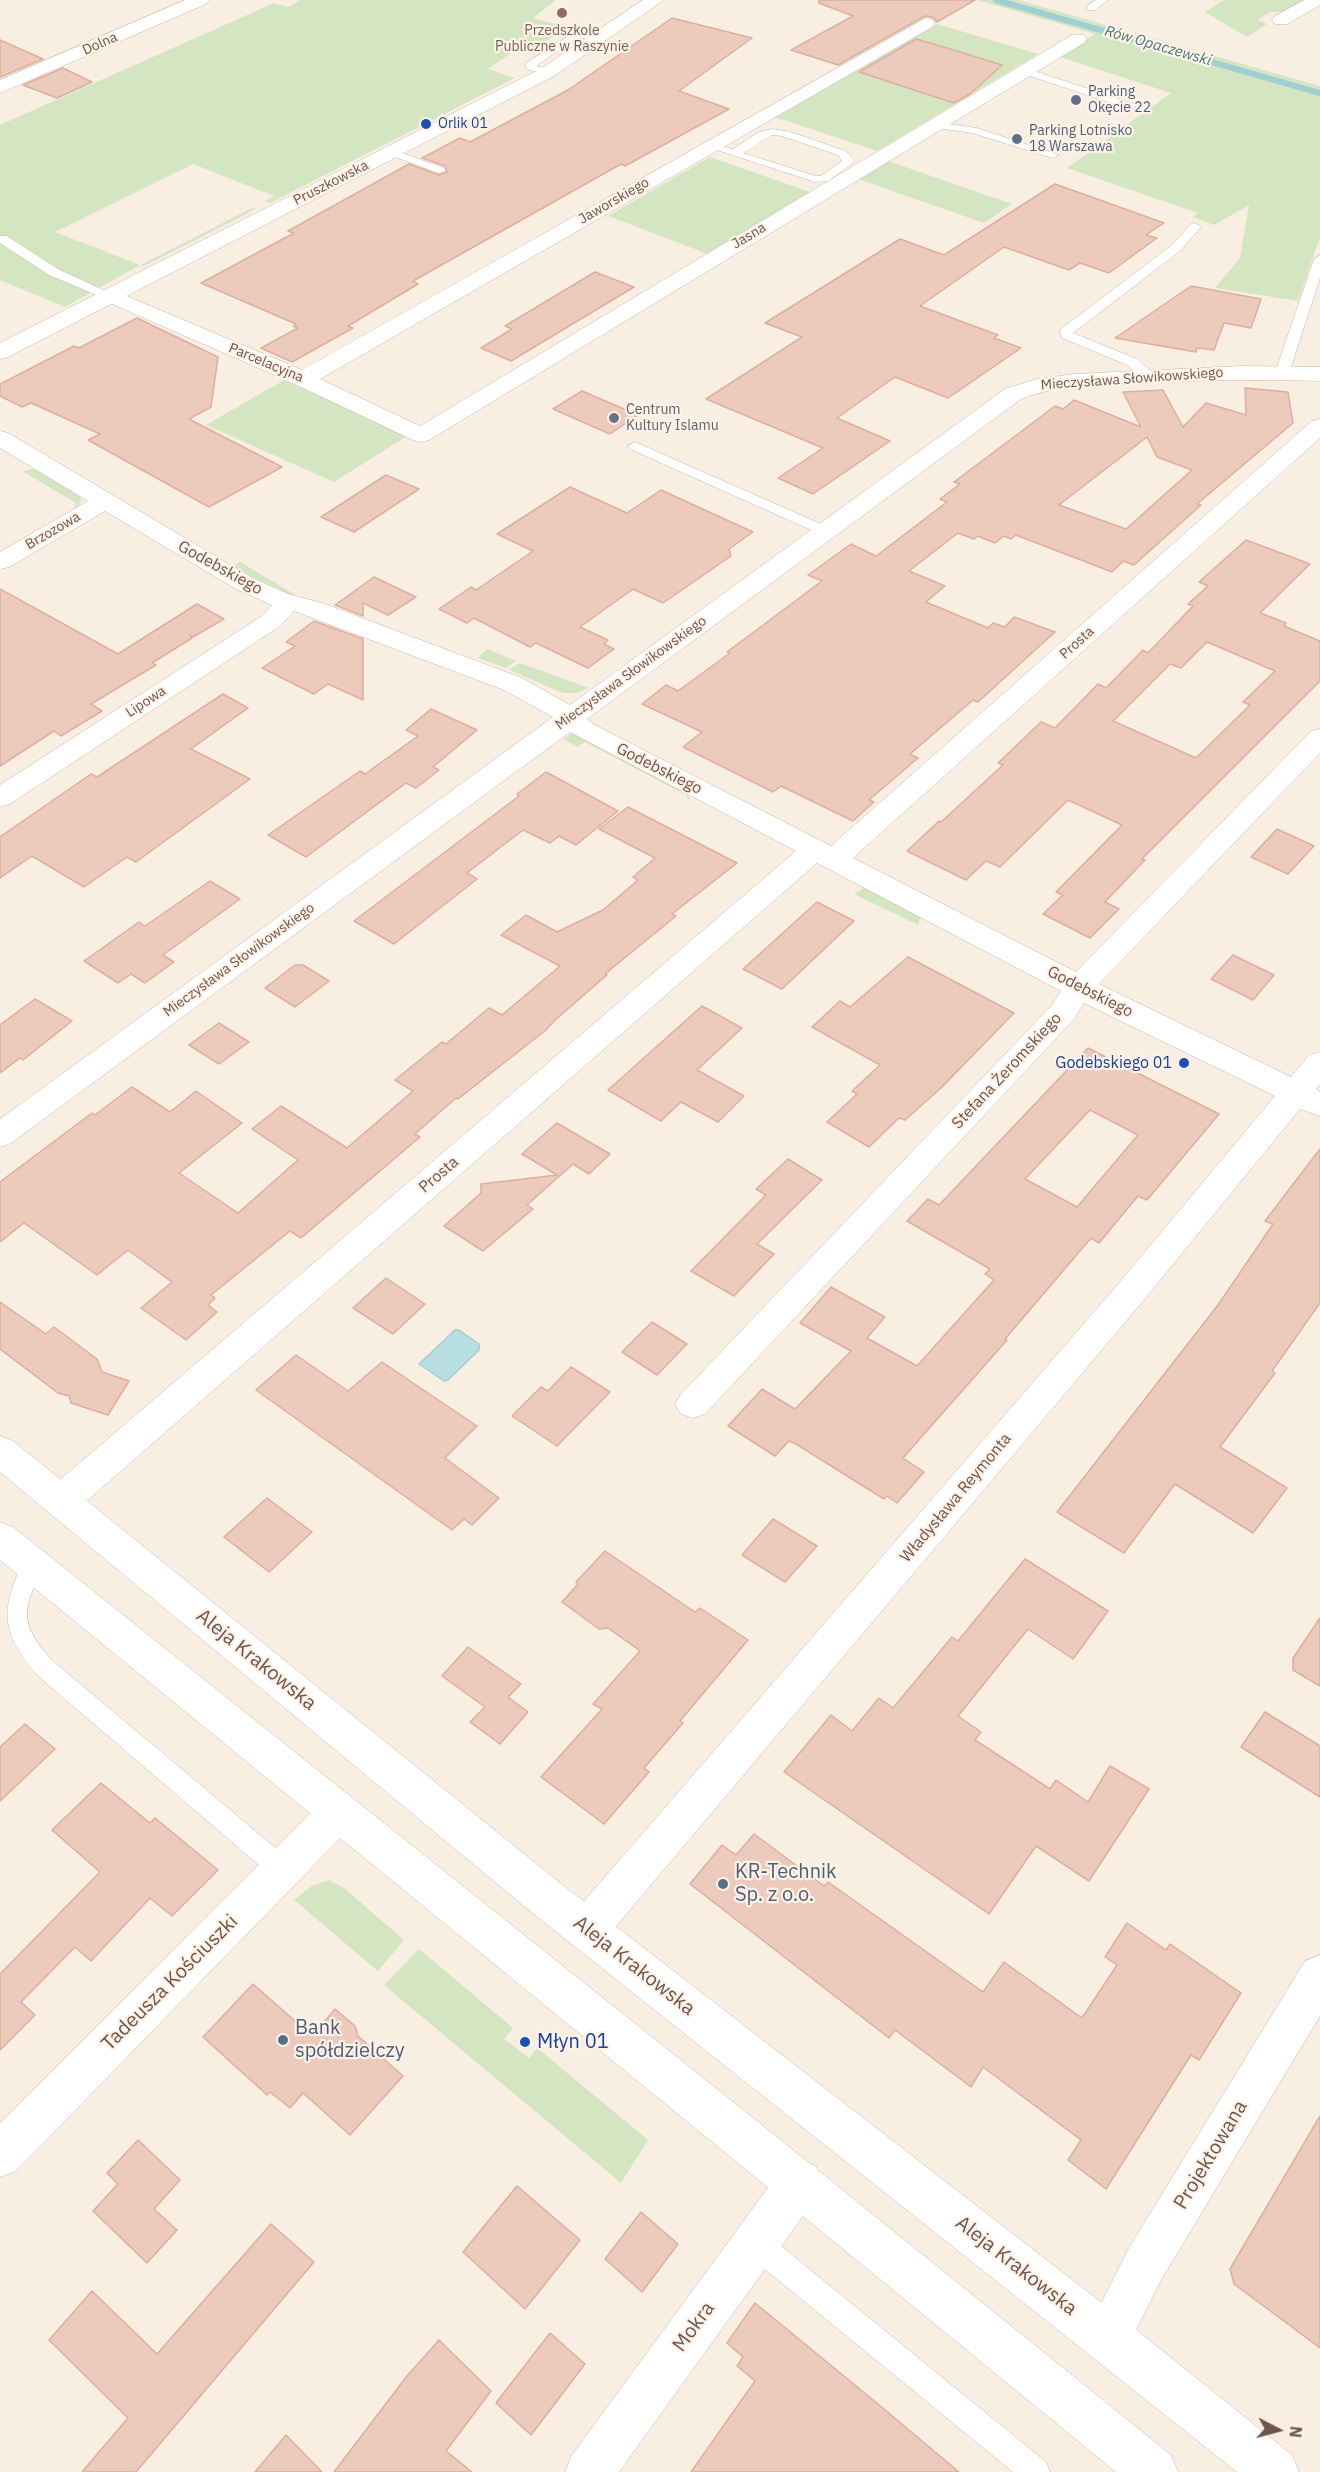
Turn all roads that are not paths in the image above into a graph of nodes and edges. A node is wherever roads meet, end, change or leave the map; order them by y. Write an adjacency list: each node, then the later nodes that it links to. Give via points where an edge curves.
1 (200, 0): 10 (street, Dolna)
2 (655, 0): 14 (street, Pruszkowska, via 548,72)
3 (1104, 0): 5 (lane)
4 (1317, 0): 6 (street)
5 (1091, 8)
6 (1281, 20)
7 (926, 23): 13 (street, Jaworskiego)
8 (1078, 39): 9 (street, Jasna)
9 (1025, 71): 11 (lane); 12 (street, Jasna)
10 (0, 87)
11 (1130, 106)
12 (935, 125): 16 (lane, via 973,130); 28 (street, Jasna)
13 (711, 146): 15 (lane); 26 (street, Jaworskiego)
14 (392, 152): 17 (lane); 21 (street, Pruszkowska)
15 (735, 153): 15 (lane, via 815,179 824,178 848,160 843,153 778,132 763,134)
16 (1053, 154)
17 (440, 170)
18 (1195, 227): 25 (lane, via 1176,249 1065,332 1075,340 1139,365)
19 (3, 238): 21 (lane, via 26,256)
20 (1320, 259): 23 (lane)
21 (110, 296): 22 (street, Pruszkowska); 26 (street, Parcelacyjna)
22 (0, 352)
23 (1285, 373): 24 (street, Mieczysława Słowikowskiego); 25 (street, Mieczysława Słowikowskiego)
24 (1320, 374)
25 (1148, 376): 32 (street, Mieczysława Słowikowskiego, via 1048,384 1013,394)
26 (303, 379): 28 (street, Parcelacyjna)
27 (1318, 431): 38 (street, Prosta)
28 (421, 435)
29 (0, 438): 31 (street, Godebskiego)
30 (635, 446): 32 (lane)
31 (106, 500): 33 (street, Brzozowa); 34 (street, Godebskiego, via 225,574)
32 (825, 531): 35 (street, Mieczysława Słowikowskiego)
33 (0, 562)
34 (289, 602): 35 (street, Godebskiego, via 513,684 550,702); 37 (street, Lipowa, via 271,621)
35 (570, 718): 38 (street, Godebskiego, via 584,730); 42 (street, Mieczysława Słowikowskiego)
36 (1320, 737): 39 (street, Stefana Żeromskiego)
37 (0, 798)
38 (825, 854): 39 (street, Godebskiego); 45 (street, Prosta)
39 (1078, 987): 41 (street, Godebskiego); 43 (street, Stefana Żeromskiego, via 1063,1012)
40 (1320, 1063): 41 (street, Władysława Reymonta)
41 (1308, 1099): 50 (street, Władysława Reymonta, via 1108,1319)
42 (0, 1136)
43 (693, 1404)
44 (0, 1451): 45 (street, Aleja Krakowska)
45 (61, 1501): 50 (street, Aleja Krakowska)
46 (0, 1538): 47 (street)
47 (33, 1565): 48 (street); 49 (lane, via 17,1599 16,1623 30,1653)
48 (339, 1812): 49 (street, Tadeusza Kościuszki); 53 (street)
49 (282, 1869): 52 (street, Tadeusza Kościuszki)
50 (587, 1929): 55 (street, Aleja Krakowska)
51 (1320, 1976): 55 (street, Projektowana, via 1145,2264)
52 (0, 2155)
53 (800, 2182): 54 (street, Mokra); 58 (street)
54 (755, 2243): 56 (street, Mokra); 57 (lane)
55 (1107, 2337): 59 (street, Aleja Krakowska)
56 (589, 2472)
57 (1036, 2472)
58 (1154, 2472)
59 (1275, 2472)

